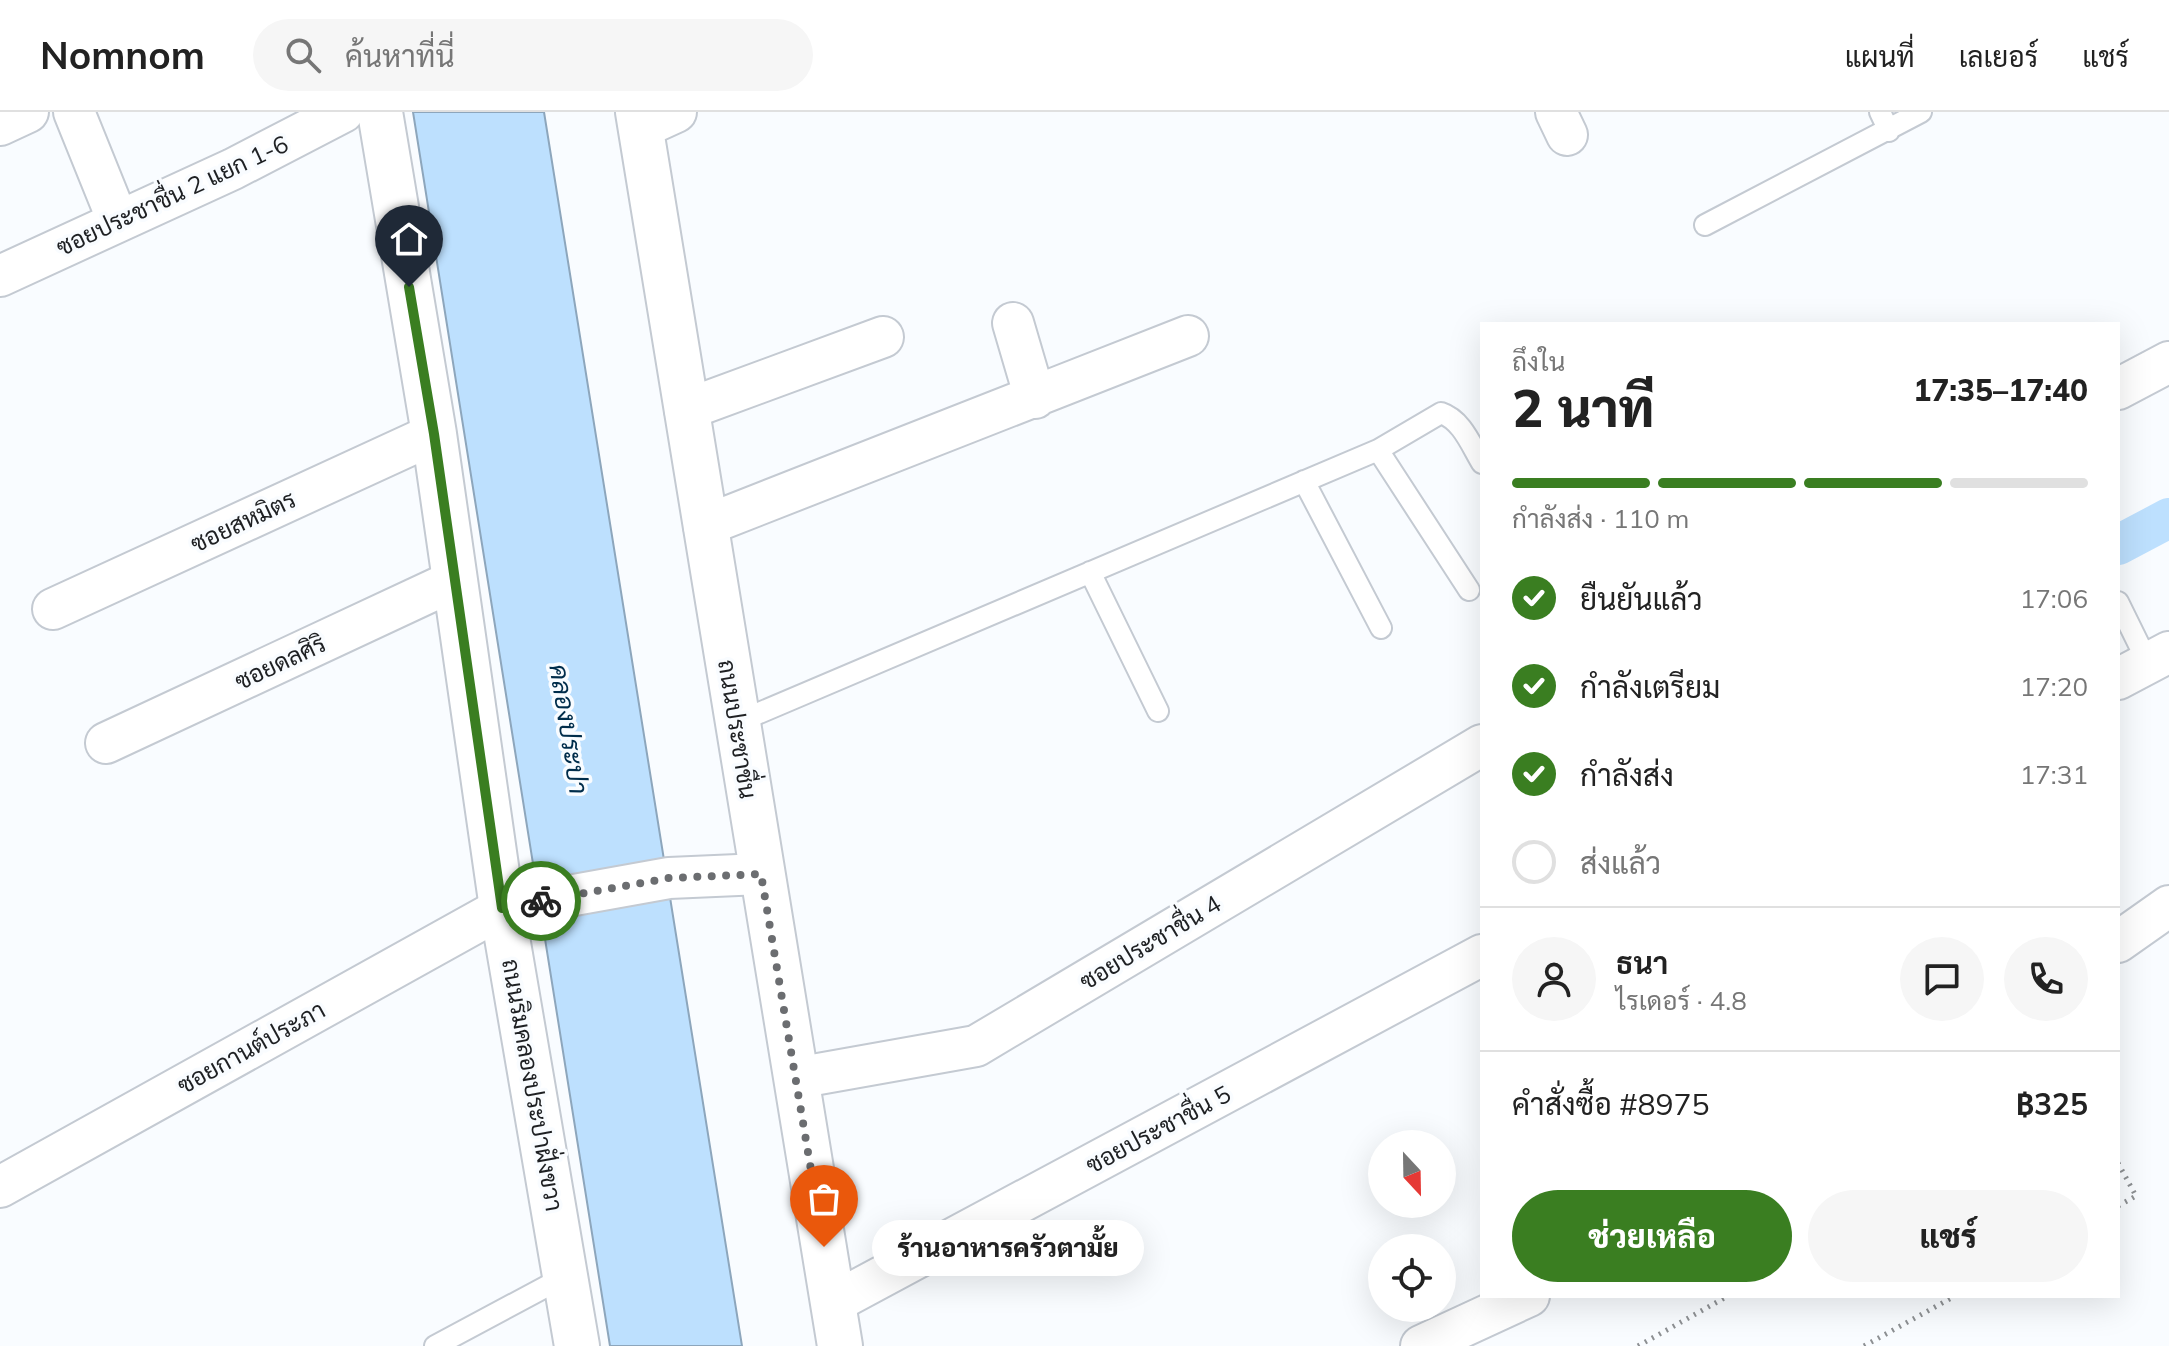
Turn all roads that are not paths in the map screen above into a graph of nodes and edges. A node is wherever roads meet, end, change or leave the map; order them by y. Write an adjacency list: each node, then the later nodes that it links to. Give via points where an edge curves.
1 (28, 112): 8 (street)
2 (74, 112): 10 (street)
3 (343, 112): 10 (street, ซอยประชาชื่น 2 แยก 1-6)
4 (380, 112): 20 (street, ถนนริมคลองประปาฝั่งขวา)
5 (1880, 112): 9 (lane)
6 (1921, 112): 9 (lane)
7 (652, 117): 19 (street, ถนนประชาชื่น)
8 (0, 125)
9 (1889, 131): 11 (lane)
10 (118, 221): 12 (street, ซอยประชาชื่น 2 แยก 1-6)
11 (1705, 225)
12 (0, 276)
13 (1013, 323): 18 (street)
14 (1188, 336): 18 (street)
15 (883, 337): 19 (street)
16 (2169, 362): 17 (street)
17 (2120, 388)
18 (1035, 398): 24 (street)
19 (685, 410): 24 (street, ถนนประชาชื่น)
20 (434, 434): 26 (street, ถนนริมคลองประปาฝั่งขวา); 29 (street, ซอยสหมิตร)
21 (1378, 450): 22 (lane, via 1441,413 1461,426); 23 (lane); 27 (lane)
22 (1480, 459)
23 (1304, 481): 25 (lane); 30 (lane)
24 (704, 526): 33 (street, ถนนประชาชื่น)
25 (1090, 572): 32 (lane); 33 (lane)
26 (453, 581): 34 (street, ซอยดลศิริ); 37 (street, ถนนริมคลองประปาฝั่งขวา)
27 (1469, 590)
28 (2120, 607): 31 (lane)
29 (53, 609)
30 (1381, 628)
31 (2145, 664)
32 (1158, 711)
33 (738, 722): 36 (street, ถนนประชาชื่น)
34 (106, 743)
35 (1480, 746): 41 (street, ซอยประชาชื่น 4, via 976,1046)
36 (761, 874): 37 (street, ซอยกานต์ประภา, via 669,878); 41 (street, ถนนประชาชื่น)
37 (520, 905): 42 (street, ซอยกานต์ประภา); 43 (street, ถนนริมคลองประปาฝั่งขวา)
38 (2167, 915): 39 (street)
39 (2120, 941)
40 (1480, 956): 45 (street, ซอยประชาชื่น 5)
41 (796, 1078): 45 (street, ถนนประชาชื่น)
42 (0, 1187)
43 (566, 1276): 46 (lane); 47 (street, ถนนริมคลองประปาฝั่งขวา)
44 (1525, 1298): 49 (street)
45 (833, 1303): 48 (street, ถนนประชาชื่น)
46 (435, 1346)
47 (577, 1346)
48 (840, 1346)
49 (1421, 1346)

